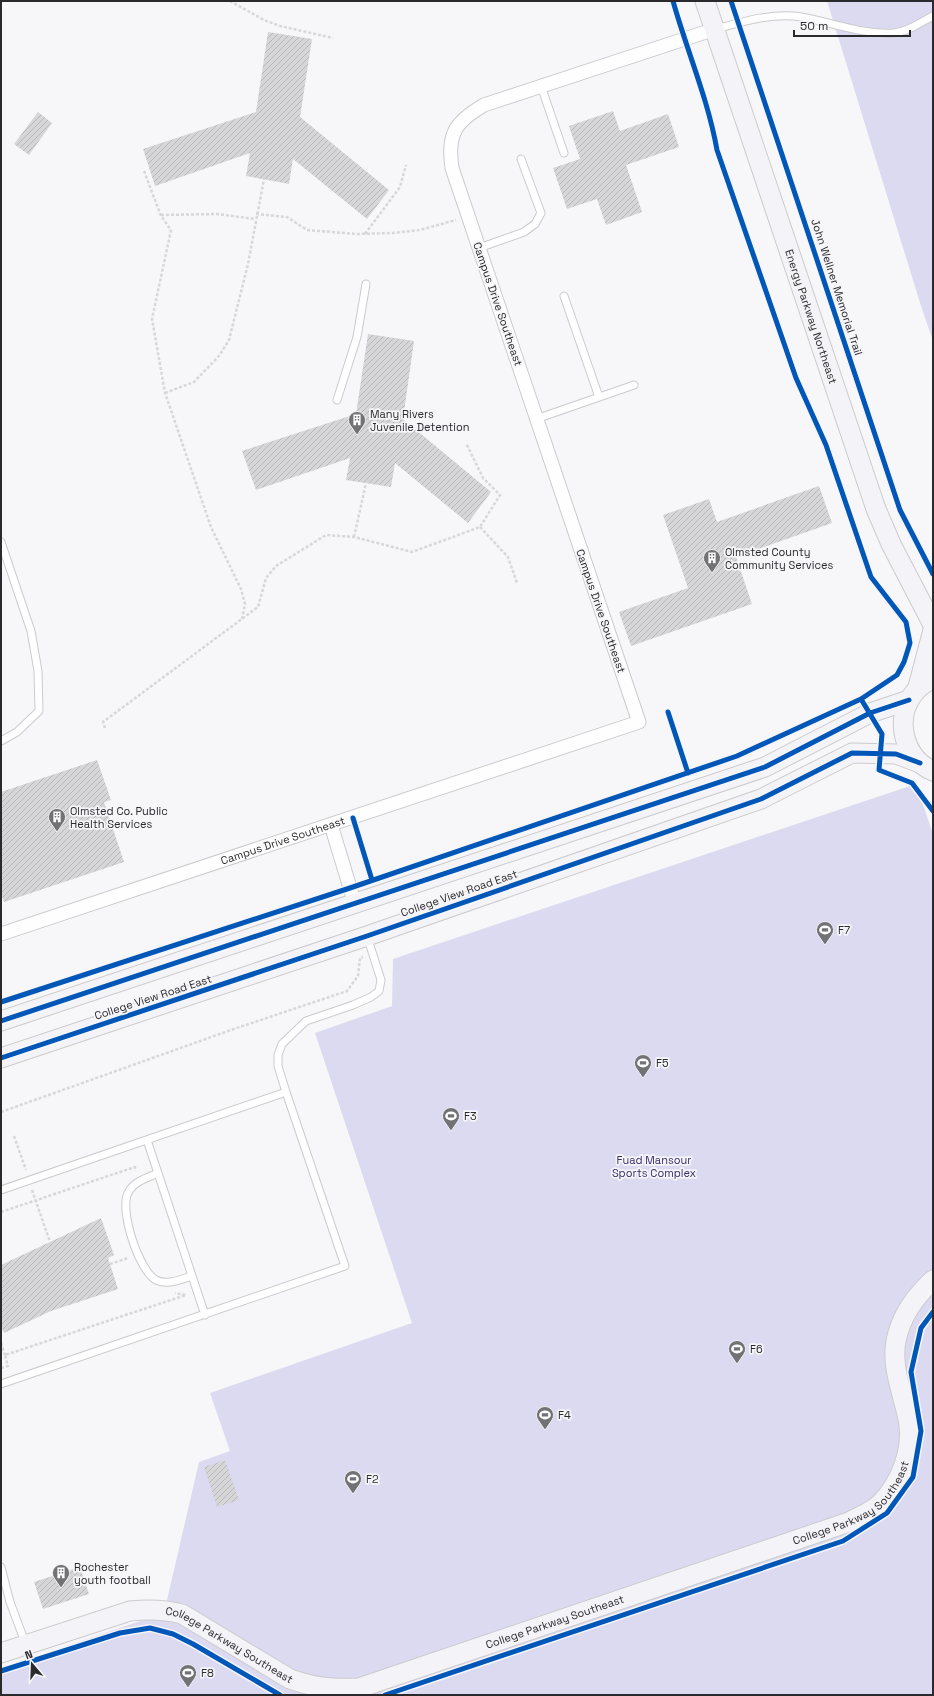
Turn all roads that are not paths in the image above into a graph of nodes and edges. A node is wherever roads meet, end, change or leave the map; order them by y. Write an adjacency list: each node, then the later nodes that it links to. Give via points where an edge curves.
1 (705, 1): 3 (main road, Energy Parkway Northeast)
2 (933, 16): 3 (lane, via 894,33 794,16 761,17)
3 (714, 29): 4 (street, Campus Drive Southeast); 15 (main road, Energy Parkway Northeast, via 876,509)
4 (541, 86): 5 (lane); 7 (street, Campus Drive Southeast, via 484,105 468,114 456,127 451,139 452,168)
5 (564, 153)
6 (521, 159): 7 (lane, via 541,213 535,224 524,232)
7 (479, 248): 13 (street, Campus Drive Southeast)
8 (366, 284): 12 (lane, via 357,337)
9 (564, 296): 11 (lane)
10 (634, 385): 11 (lane)
11 (599, 397): 13 (lane)
12 (337, 400)
13 (536, 419): 20 (street, Campus Drive Southeast, via 639,722)
14 (1, 542): 18 (lane, via 31,631 38,671 39,711 17,732)
15 (933, 625)
16 (933, 630): 17 (main road)
17 (920, 688): 19 (main road, via 905,710 904,733 912,754); 21 (main road, College View Road East, via 765,767)
18 (1, 741)
19 (929, 770): 23 (main road, College View Road East, via 896,754 852,753 761,799)
20 (331, 825): 21 (street); 22 (street, Campus Drive Southeast)
21 (355, 904): 24 (main road, College View Road East)
22 (1, 934)
23 (370, 945): 25 (main road, College View Road East); 26 (lane, via 381,980 379,991 353,1005 306,1021 282,1044 278,1066)
24 (1, 1021)
25 (1, 1058)
26 (286, 1092): 27 (lane); 32 (lane, via 345,1266)
27 (147, 1140): 28 (lane); 29 (lane)
28 (158, 1173): 30 (lane); 30 (lane, via 136,1183 128,1193 125,1207 127,1221 148,1274 157,1281 168,1283)
29 (1, 1190)
30 (192, 1276): 32 (lane)
31 (933, 1280): 35 (main road, College Parkway Southeast, via 913,1300 902,1320 896,1343 896,1366 909,1421 909,1444 903,1469 880,1504 849,1522 359,1688 330,1690 290,1679 182,1614 166,1610 130,1611)
32 (205, 1315): 33 (lane)
33 (1, 1384)
34 (1, 1566): 35 (lane, via 10,1602)
35 (26, 1645): 36 (main road, College Parkway Southeast)
36 (1, 1653)

